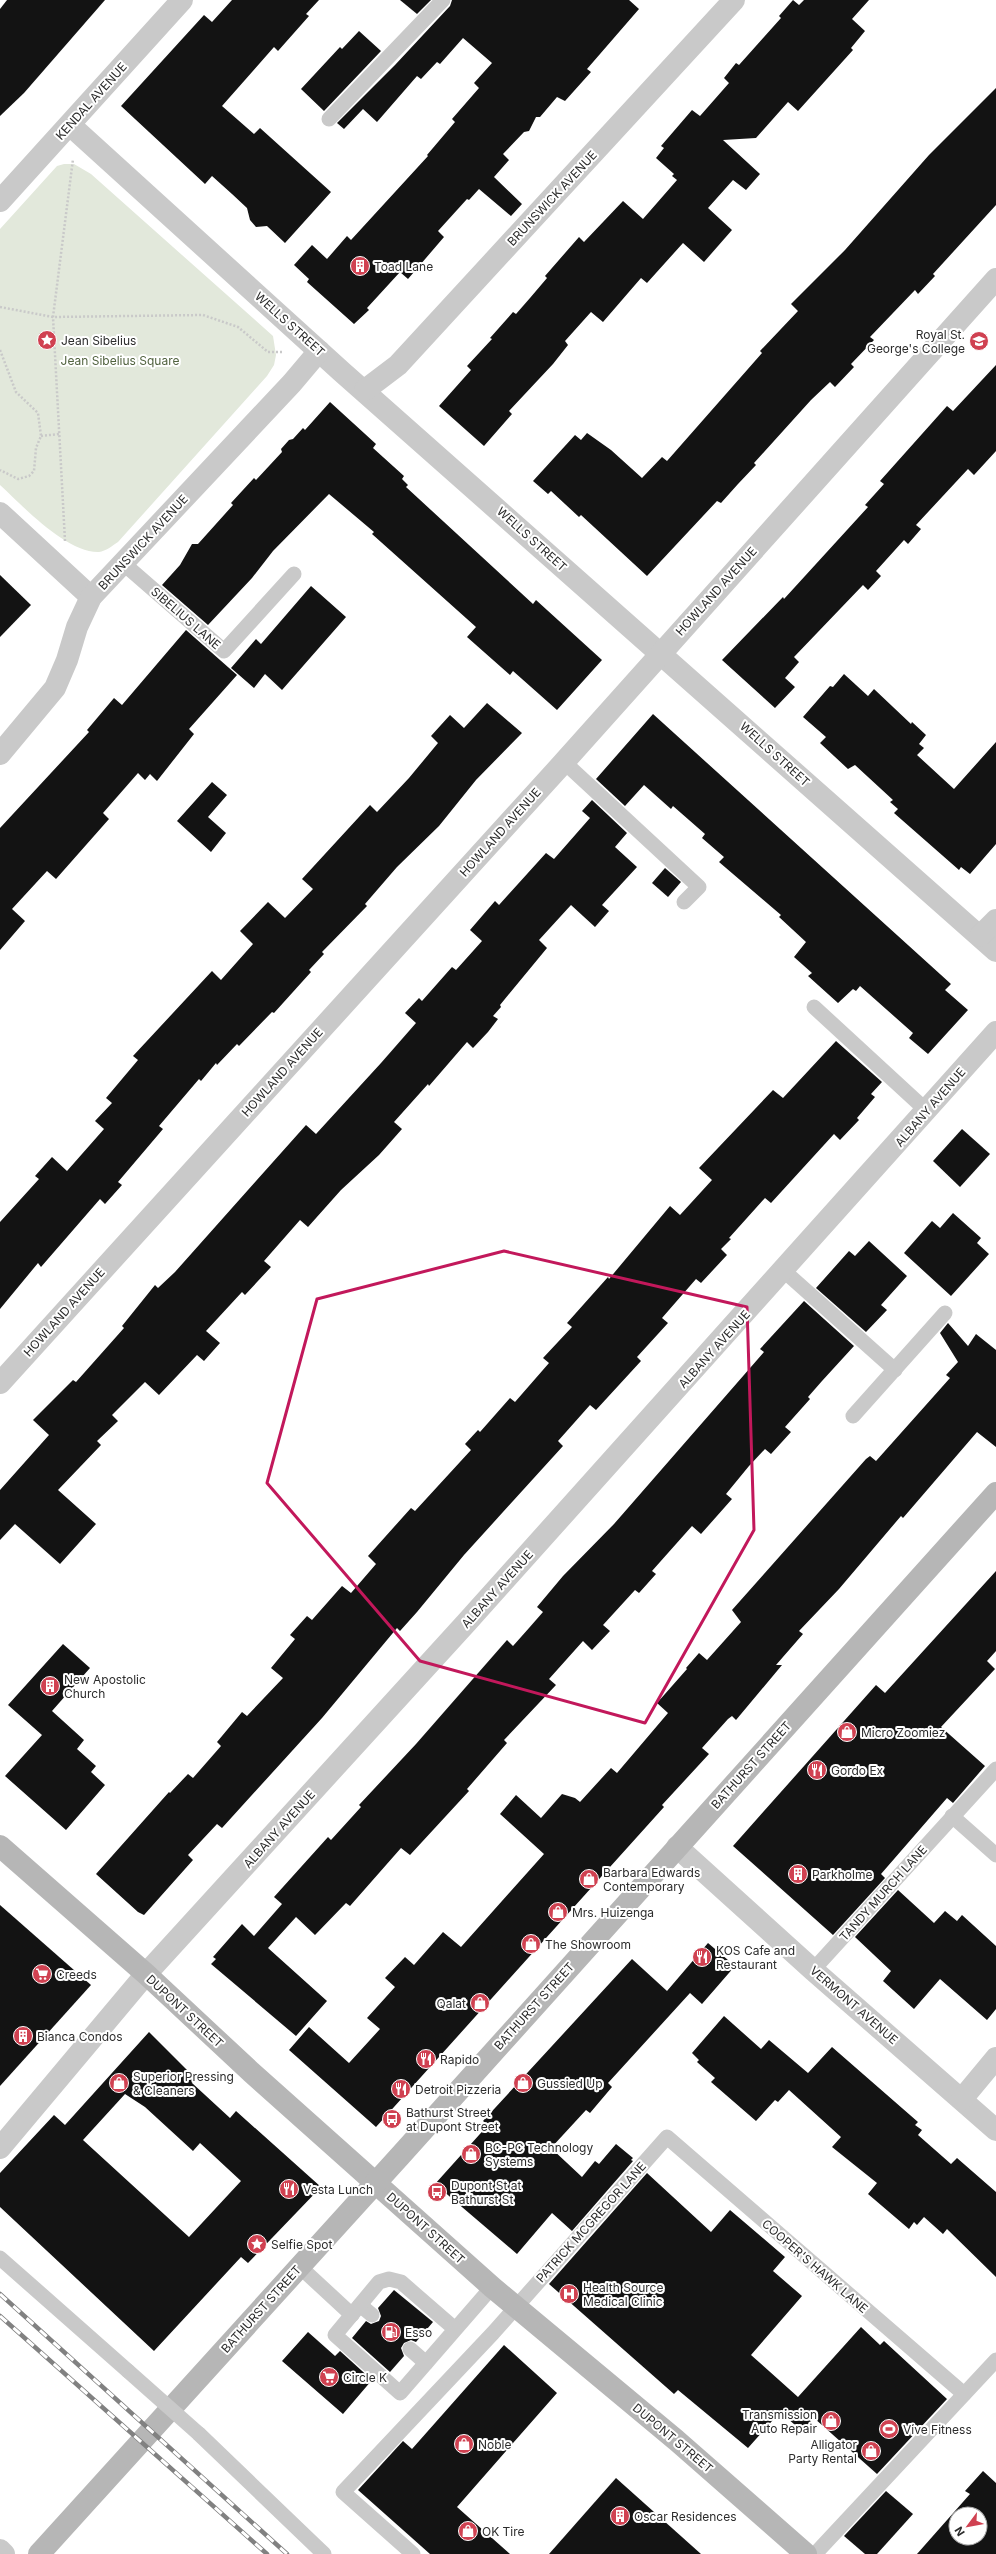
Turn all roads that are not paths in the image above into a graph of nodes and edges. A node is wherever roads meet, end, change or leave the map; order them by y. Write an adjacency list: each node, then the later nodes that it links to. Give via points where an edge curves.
1 (182, 0): 5 (street, KENDAL AVENUE)
2 (443, 0): 4 (lane)
3 (734, 0): 9 (street, BRUNSWICK AVENUE, via 398,365)
4 (329, 119)
5 (70, 125): 6 (street, KENDAL AVENUE); 8 (street, WELLS STREET)
6 (0, 201)
7 (996, 279): 14 (street, HOWLAND AVENUE)
8 (319, 351): 9 (street, WELLS STREET); 11 (street, BRUNSWICK AVENUE)
9 (365, 390): 14 (street, WELLS STREET)
10 (0, 513): 13 (street)
11 (124, 564): 12 (lane, SIBELIUS LANE, via 224,651); 13 (street, BRUNSWICK AVENUE)
12 (294, 574)
13 (91, 597): 15 (street, BRUNSWICK AVENUE, via 55,688)
14 (660, 653): 16 (street, HOWLAND AVENUE); 19 (street, WELLS STREET)
15 (0, 754)
16 (564, 762): 17 (lane, via 698,887); 27 (street, HOWLAND AVENUE)
17 (684, 902)
18 (996, 920): 19 (street)
19 (980, 936): 20 (street, WELLS STREET)
20 (996, 951)
21 (814, 1007): 23 (lane)
22 (996, 1032): 23 (street, ALBANY AVENUE)
23 (927, 1111): 24 (street, ALBANY AVENUE)
24 (784, 1271): 26 (lane); 36 (street, ALBANY AVENUE)
25 (945, 1314): 26 (lane)
26 (894, 1370): 28 (lane)
27 (0, 1383)
28 (853, 1416)
29 (996, 1493): 33 (main road, BATHURST STREET)
30 (996, 1769): 31 (lane, TANDY MURCH LANE)
31 (952, 1816): 34 (lane); 35 (lane, TANDY MURCH LANE)
32 (0, 1846): 36 (main road, DUPONT STREET)
33 (677, 1847): 35 (street, VERMONT AVENUE); 42 (main road, BATHURST STREET)
34 (996, 1855)
35 (813, 1970): 38 (street, VERMONT AVENUE)
36 (146, 1974): 41 (street, ALBANY AVENUE); 42 (main road, DUPONT STREET)
37 (996, 2058): 38 (street)
38 (962, 2099): 39 (street, VERMONT AVENUE)
39 (996, 2130)
40 (667, 2137): 46 (lane, PATRICK MCGREGOR LANE); 53 (lane, COOPER'S HAWK LANE)
41 (0, 2148)
42 (375, 2183): 44 (main road, BATHURST STREET); 45 (main road, DUPONT STREET)
43 (0, 2258): 57 (lane, bridge, via 199,2434)
44 (299, 2266): 47 (lane); 56 (main road, BATHURST STREET)
45 (492, 2287): 46 (main road, DUPONT STREET); 49 (lane)
46 (516, 2308): 58 (lane, PATRICK MCGREGOR LANE, via 343,2492); 59 (main road, DUPONT STREET, via 676,2440)
47 (356, 2310): 48 (lane); 49 (lane, via 379,2282 389,2279 401,2282); 52 (lane, via 335,2335 400,2393)
48 (372, 2315)
49 (455, 2329): 52 (lane)
50 (410, 2349): 52 (lane)
51 (996, 2360): 53 (lane)
52 (426, 2363)
53 (964, 2394): 60 (lane)
54 (0, 2550): 55 (street)
55 (4, 2554)
56 (39, 2554)
57 (324, 2554)
58 (413, 2554)
59 (806, 2554)
60 (815, 2554)

